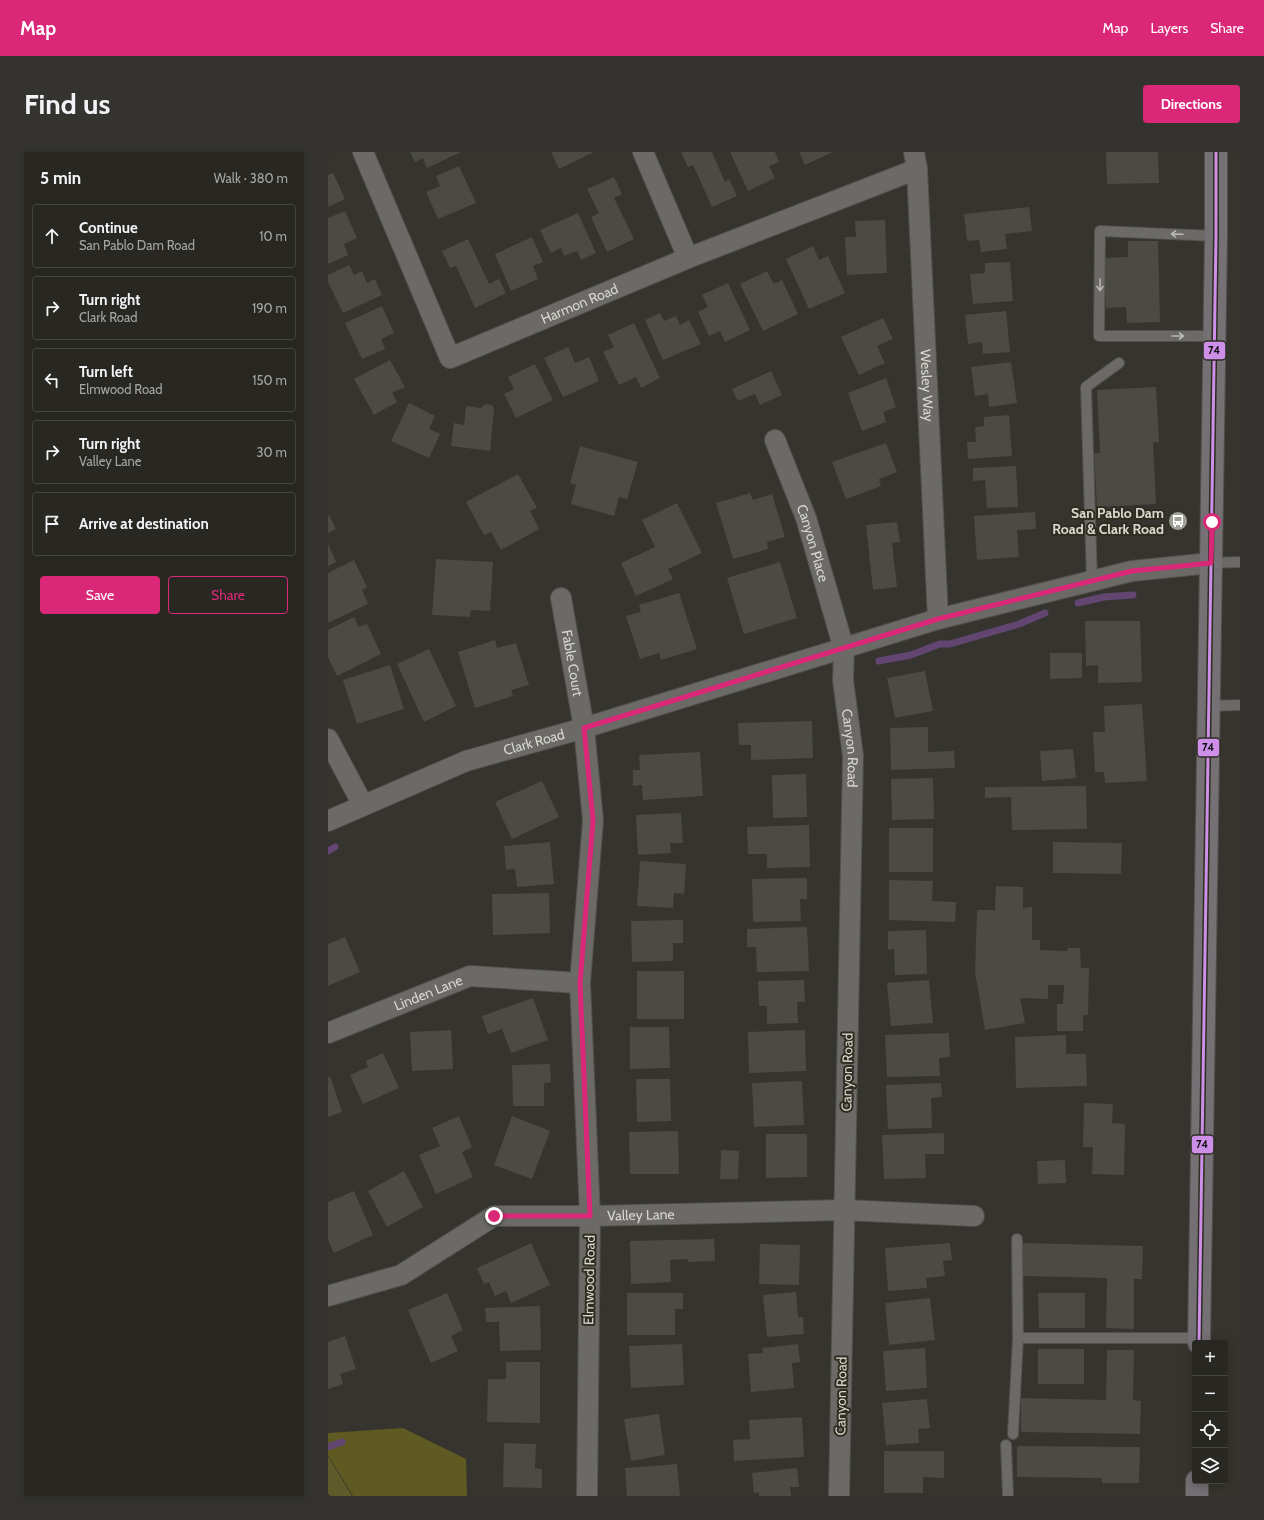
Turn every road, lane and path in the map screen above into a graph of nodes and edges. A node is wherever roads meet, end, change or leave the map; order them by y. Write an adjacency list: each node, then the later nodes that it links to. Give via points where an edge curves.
1 (363, 152): 6 (street, Harmon Road, via 450,358)
2 (643, 152): 6 (street)
3 (1216, 152): 5 (main road)
4 (916, 160): 6 (street, Harmon Road); 14 (street, Wesley Way)
5 (1216, 236): 7 (main road); 7 (lane, one-way to 7, via 1100,231 1099,336)
6 (688, 258)
7 (1214, 336): 11 (main road)
8 (1119, 363): 12 (lane, via 1086,387)
9 (775, 440): 15 (street, Canyon Place, via 806,518)
10 (1240, 562): 11 (lane)
11 (1211, 563): 12 (street, Clark Road, via 1132,571); 17 (main road)
12 (1092, 580): 14 (street, Clark Road)
13 (560, 598): 18 (street, Fable Court)
14 (938, 619): 15 (street, Clark Road)
15 (844, 649): 18 (street, Clark Road); 24 (street, Canyon Road, via 843,680 853,756)
16 (1240, 705): 17 (lane)
17 (1209, 706): 30 (main road)
18 (584, 728): 20 (street, Clark Road, via 466,761); 22 (street, Elmwood Road, via 593,820)
19 (328, 739): 20 (street)
20 (363, 805): 21 (street, Clark Road)
21 (328, 821)
22 (580, 983): 23 (street, Linden Lane, via 470,976); 25 (street, Elmwood Road)
23 (328, 1032)
24 (844, 1210): 25 (street, Valley Lane); 26 (street, Valley Lane); 36 (street, Canyon Road)
25 (590, 1216): 28 (street, Valley Lane, via 494,1216 401,1276); 35 (street, Elmwood Road)
26 (974, 1216)
27 (1017, 1239): 29 (lane)
28 (328, 1296)
29 (1018, 1338): 31 (lane); 32 (lane)
30 (1199, 1340)
31 (1192, 1341)
32 (1013, 1434)
33 (1006, 1444): 37 (lane)
34 (1197, 1484): 38 (main road)
35 (587, 1496)
36 (839, 1496)
37 (1008, 1496)
38 (1197, 1496)

